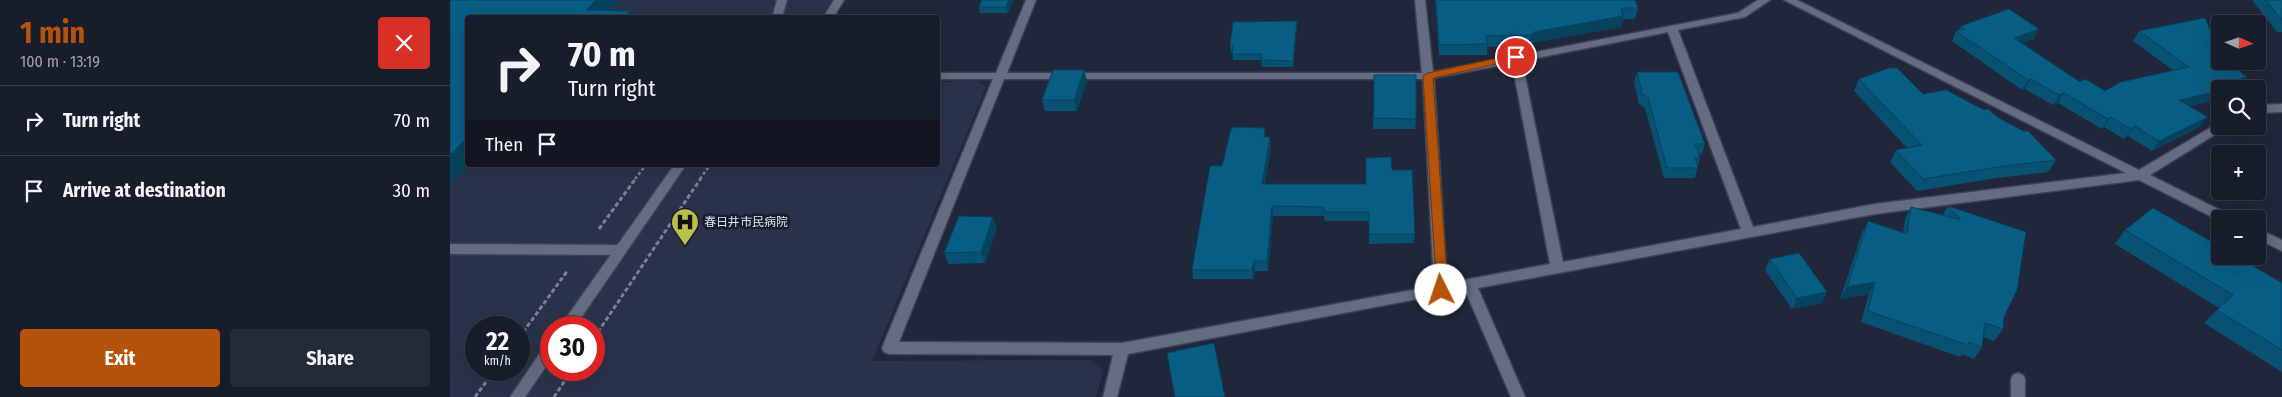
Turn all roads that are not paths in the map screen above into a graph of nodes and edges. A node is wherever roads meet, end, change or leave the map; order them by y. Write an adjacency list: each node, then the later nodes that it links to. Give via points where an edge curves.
1 (782, 0): 7 (street)
2 (840, 0): 8 (street)
3 (1031, 0): 12 (street)
4 (1420, 0): 13 (street)
5 (1765, 0): 9 (street, via 1741,14)
6 (1789, 0): 18 (street)
7 (778, 15)
8 (830, 15)
9 (1672, 28): 10 (street); 20 (street)
10 (1516, 57): 13 (street); 25 (street)
11 (940, 76): 12 (street)
12 (1001, 76): 13 (street); 29 (street, via 889,348)
13 (1428, 76): 27 (street)
14 (2282, 108): 15 (street)
15 (2266, 109)
16 (2211, 132): 18 (street)
17 (679, 167): 24 (street)
18 (2139, 176): 19 (street); 20 (street, via 1875,209)
19 (2211, 211)
20 (1749, 233): 25 (street)
21 (2266, 238): 22 (street)
22 (2282, 246)
23 (450, 249): 24 (street)
24 (620, 250): 28 (street)
25 (1557, 267): 26 (street)
26 (1469, 284): 27 (street); 34 (street)
27 (1441, 290): 29 (street)
28 (574, 316)
29 (1122, 349): 33 (street)
30 (540, 364): 32 (street)
31 (2018, 378): 35 (street)
32 (517, 397)
33 (1110, 397)
34 (1518, 397)
35 (2018, 397)

